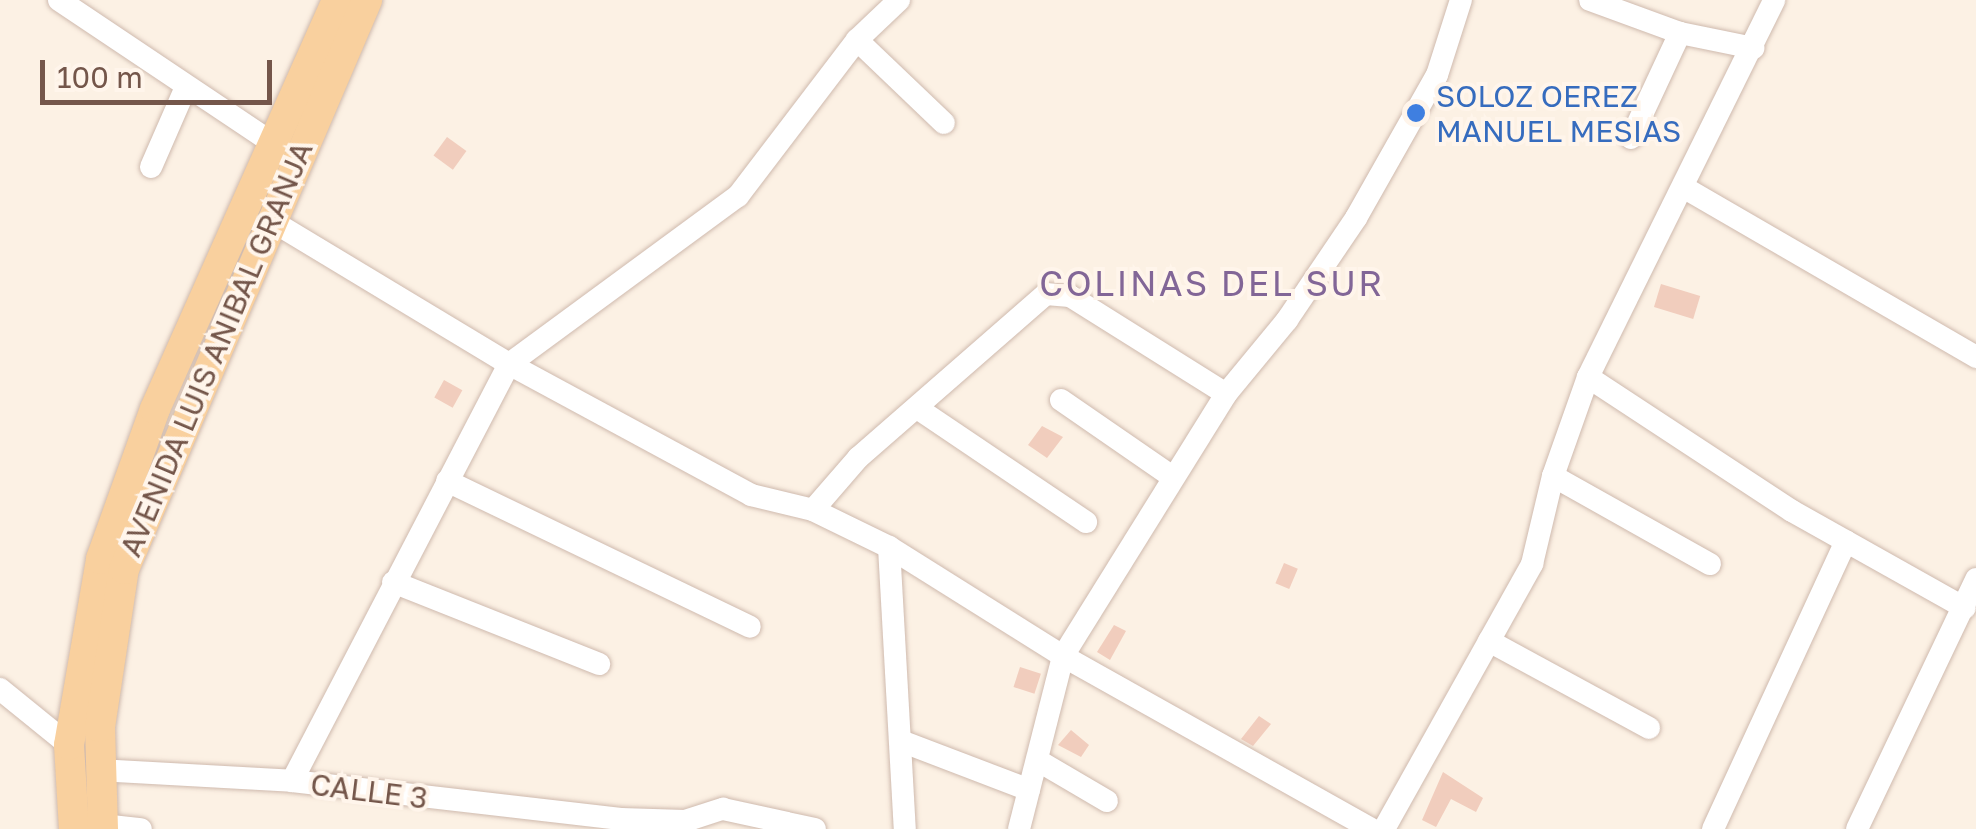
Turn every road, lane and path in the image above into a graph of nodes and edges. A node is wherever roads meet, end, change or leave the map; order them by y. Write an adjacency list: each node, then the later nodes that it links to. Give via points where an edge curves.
1 (59, 0): 11 (street)
2 (338, 0): 14 (main road, AVENIDA LUIS ANIBAL GRANJA)
3 (368, 0): 17 (main road, AVENIDA LUIS ANIBAL GRANJA)
4 (900, 0): 9 (street)
5 (1461, 0): 21 (street, via 1437,75 1356,218 1287,320)
6 (1590, 0): 8 (street)
7 (1774, 0): 10 (street)
8 (1680, 33): 10 (street); 13 (street)
9 (857, 40): 12 (street); 19 (street, via 738,196)
10 (1753, 48): 16 (street)
11 (185, 88): 14 (street); 15 (street)
12 (944, 123)
13 (1632, 138)
14 (274, 144): 42 (main road, AVENIDA LUIS ANIBAL GRANJA, via 155,409 100,560)
15 (151, 167)
16 (1682, 187): 18 (street); 20 (street)
17 (272, 221): 19 (street); 44 (main road, AVENIDA LUIS ANIBAL GRANJA, via 124,569)
18 (1976, 357)
19 (509, 364): 26 (street); 27 (street, via 751,496)
20 (1588, 377): 25 (street); 29 (street)
21 (1226, 394): 23 (street, via 1055,292); 24 (street)
22 (1062, 400): 24 (street)
23 (916, 408): 27 (street, via 858,458); 28 (street)
24 (1171, 476): 37 (street)
25 (1552, 476): 31 (street); 36 (street, via 1532,564)
26 (446, 482): 33 (street); 35 (street)
27 (813, 510): 30 (street)
28 (1086, 522)
29 (1846, 541): 34 (street); 57 (street)
30 (888, 547): 37 (street); 41 (street)
31 (1710, 564)
32 (1976, 580): 34 (street)
33 (393, 582): 38 (street); 45 (street)
34 (1965, 608): 58 (street)
35 (750, 628)
36 (1489, 641): 40 (street); 56 (street)
37 (1063, 656): 43 (street); 55 (street)
38 (599, 664)
39 (0, 689): 42 (street)
40 (1650, 728)
41 (901, 741): 46 (street); 53 (street)
42 (69, 745): 50 (main road, AVENIDA LUIS ANIBAL GRANJA)
43 (1037, 760): 46 (street); 47 (street)
44 (98, 770): 45 (street, CALLE 3); 50 (main road, AVENIDA LUIS ANIBAL GRANJA)
45 (292, 781): 48 (street, CALLE 3)
46 (1029, 790): 54 (street)
47 (1107, 801)
48 (496, 818): 49 (street, CALLE 3)
49 (619, 824): 52 (street, CALLE 3, via 685,821 723,809)
50 (93, 828): 51 (street)
51 (141, 829)
52 (815, 829)
53 (905, 829)
54 (1019, 829)
55 (1371, 829)
56 (1384, 829)
57 (1712, 829)
58 (1857, 829)

